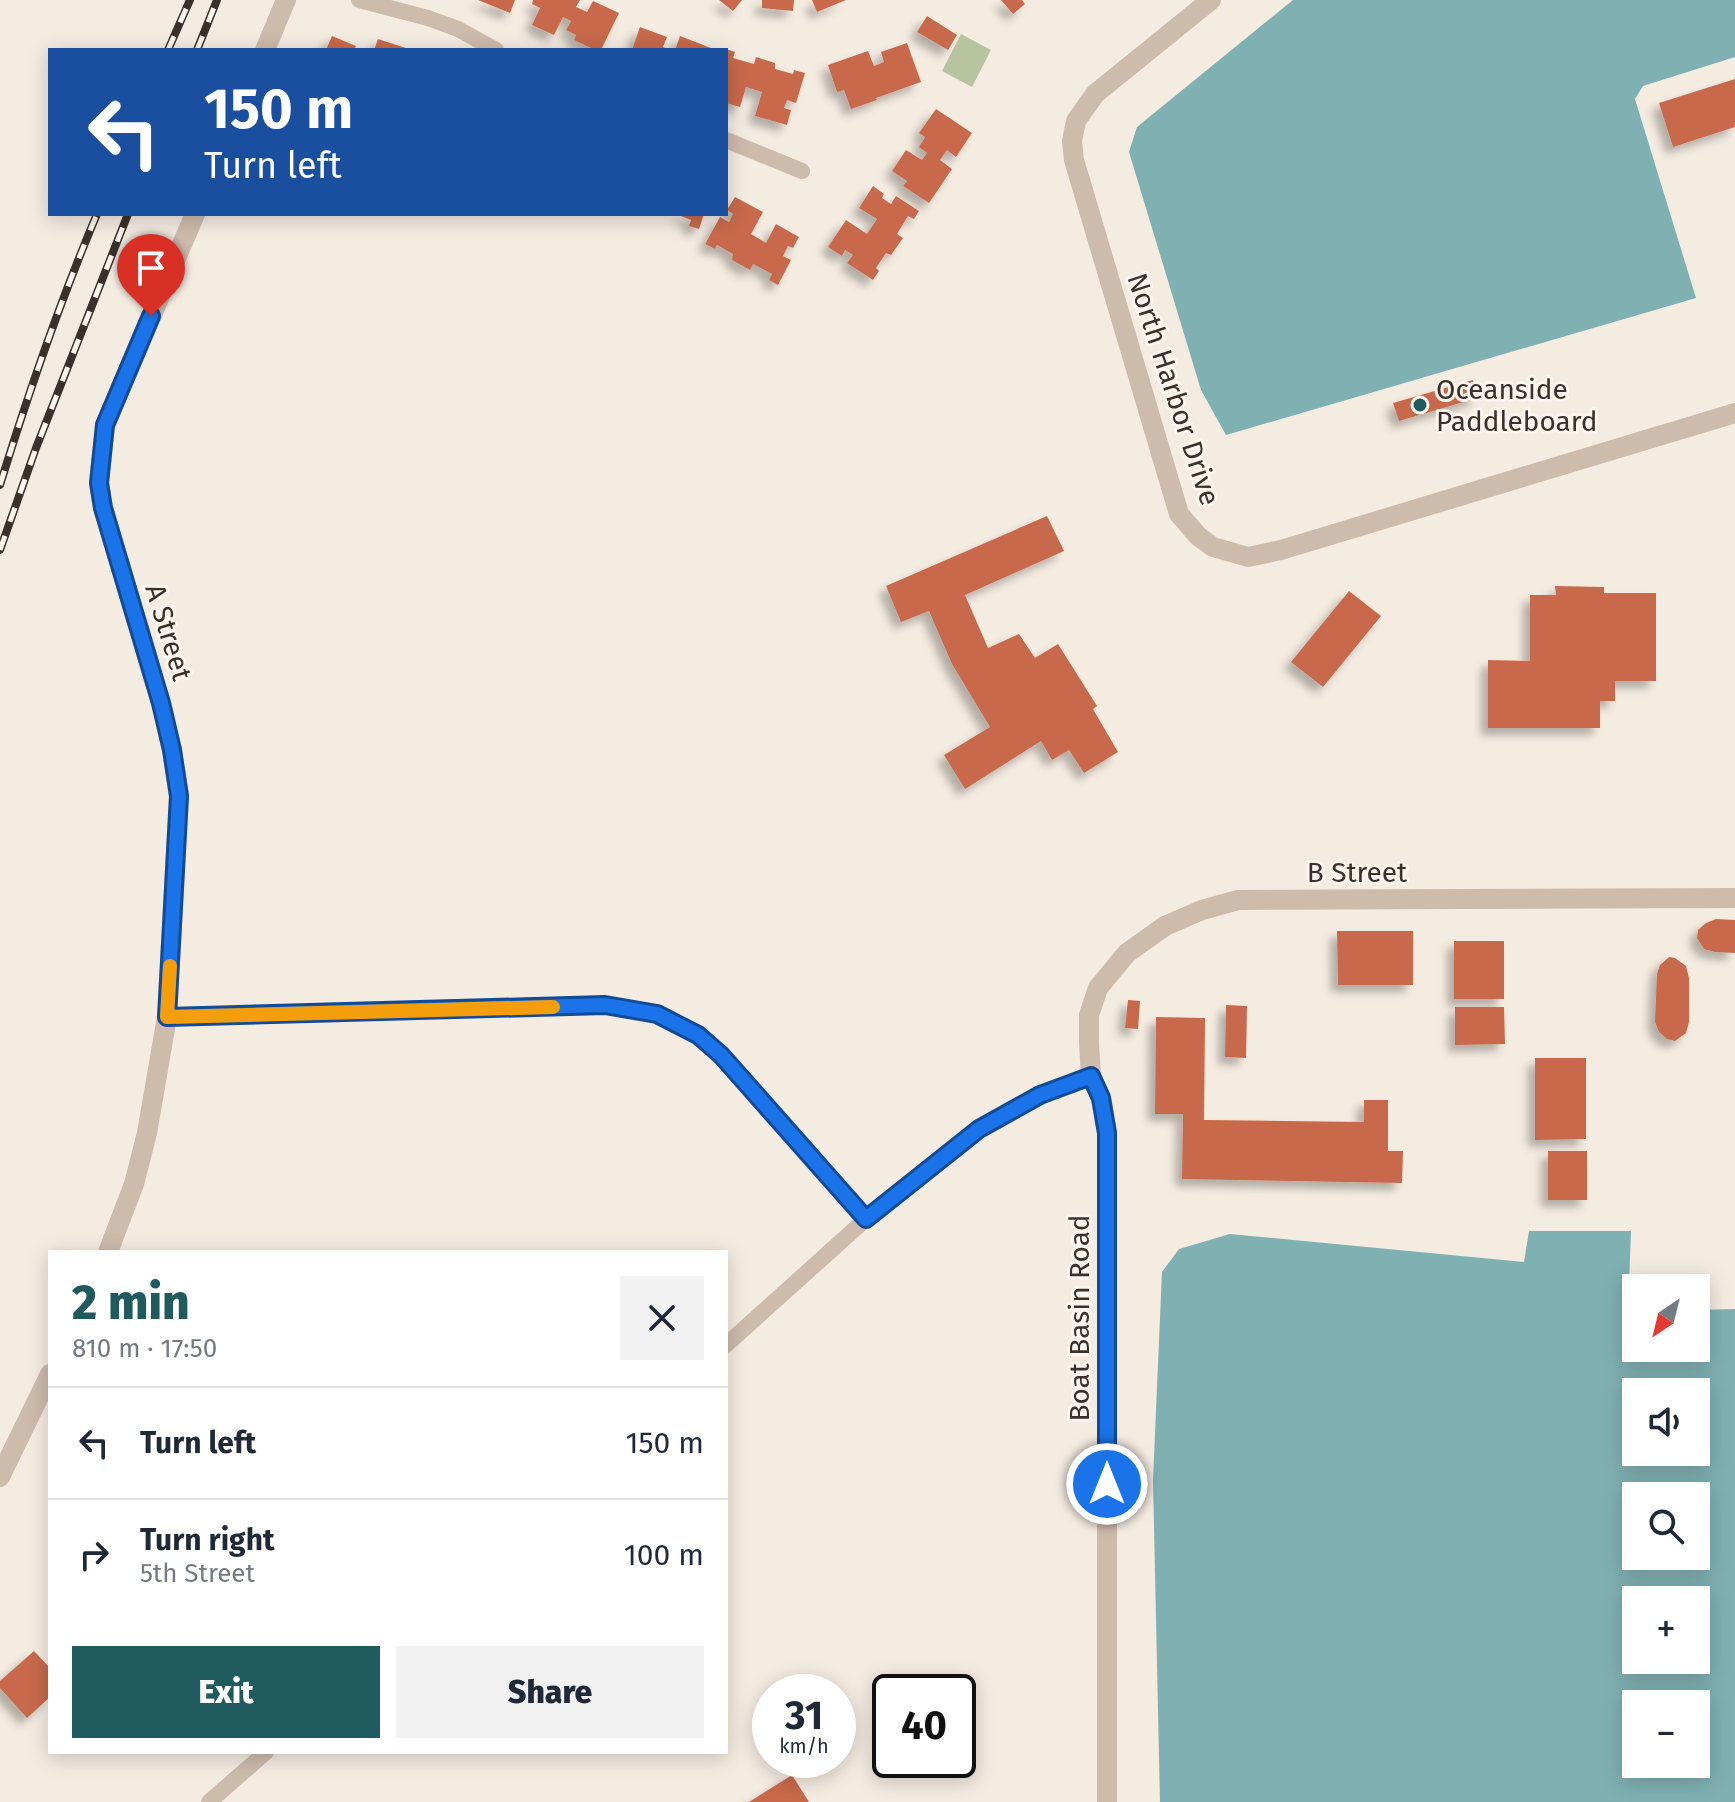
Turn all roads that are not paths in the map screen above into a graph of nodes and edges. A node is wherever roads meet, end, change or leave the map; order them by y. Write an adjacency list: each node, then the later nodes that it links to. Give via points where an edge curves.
1 (286, 0): 4 (street)
2 (359, 0): 5 (street, via 428,18)
3 (1211, 0): 9 (street, North Harbor Drive, via 1095,94 1076,121 1072,141 1179,514 1198,536 1213,547 1248,557 1281,550)
4 (266, 48)
5 (492, 48)
6 (728, 141): 7 (street)
7 (802, 171)
8 (194, 216): 11 (street, A Street, via 105,425 99,483 161,703 179,796)
9 (1735, 413)
10 (1735, 898): 12 (street, B Street, via 1238,900 1165,926 1127,953 1098,988 1089,1015)
11 (167, 1017): 13 (street, via 605,1005 657,1014 698,1035 721,1055); 14 (street, A Street, via 144,1146)
12 (1091, 1076): 13 (street, via 1040,1095 979,1129); 20 (street, Boat Basin Road, via 1107,1133)
13 (866, 1219): 15 (street)
14 (109, 1250)
15 (728, 1343)
16 (48, 1378): 17 (street)
17 (0, 1477)
18 (264, 1754): 19 (street)
19 (209, 1802)
20 (1107, 1802)

